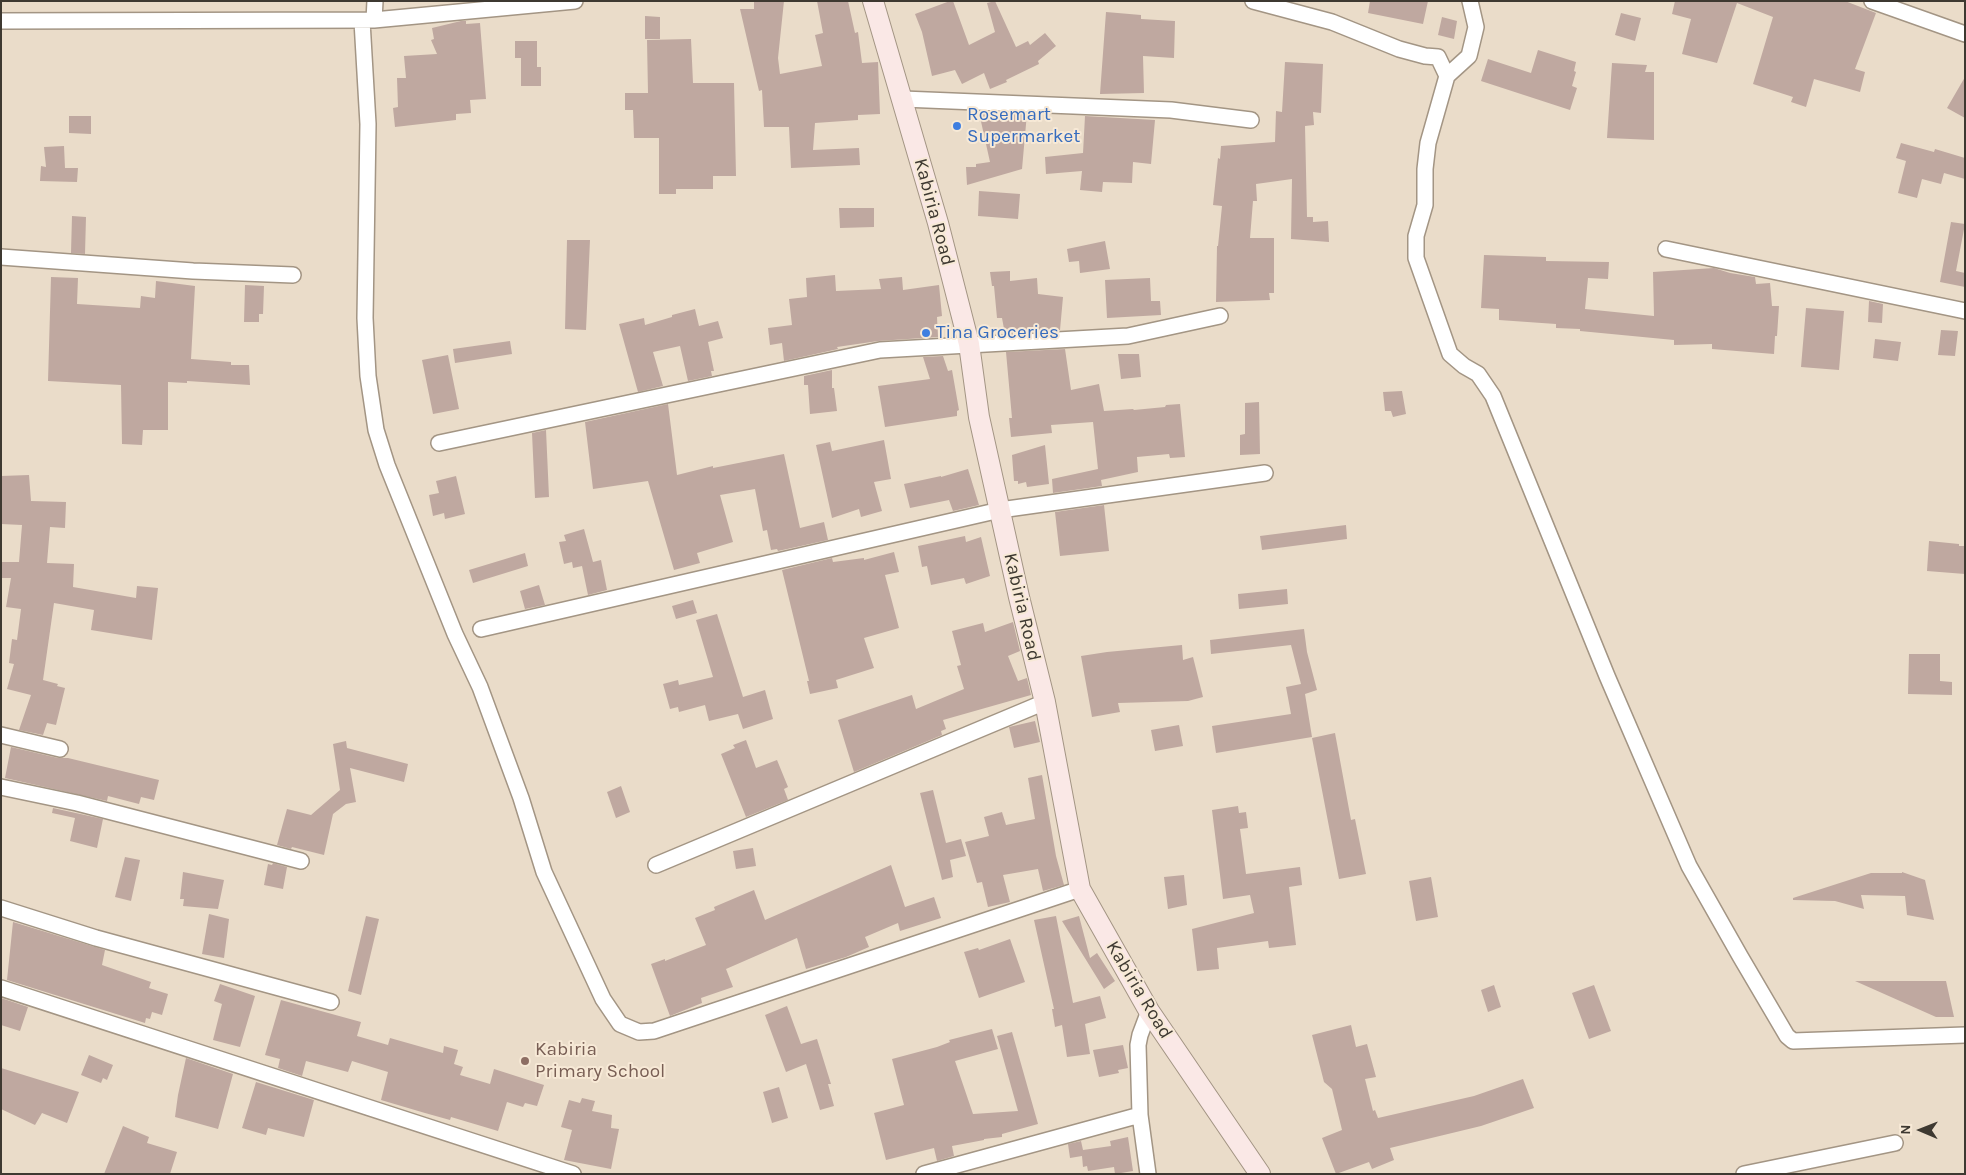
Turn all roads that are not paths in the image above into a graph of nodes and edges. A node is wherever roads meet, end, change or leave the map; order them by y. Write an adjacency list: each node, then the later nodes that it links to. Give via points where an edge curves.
1 (375, 1): 7 (street)
2 (576, 1): 7 (street)
3 (873, 1): 11 (main road, Kabiria Road)
4 (1252, 1): 10 (street, via 1332,22 1399,49 1438,57)
5 (1470, 1): 10 (street, via 1476,27 1469,56)
6 (1872, 1): 9 (street)
7 (368, 20): 8 (street); 29 (street, via 365,318 368,376 376,430 455,634 480,686 544,872 603,999 620,1024 639,1032 654,1031)
8 (1, 21)
9 (1965, 34)
10 (1446, 76): 34 (street, via 1428,143 1425,205 1416,236 1416,258 1450,354 1478,374 1493,396 1607,676 1689,866 1787,1036 1793,1041)
11 (903, 99): 12 (street, via 1171,110); 18 (main road, Kabiria Road)
12 (1251, 120)
13 (1666, 249): 16 (street)
14 (1, 257): 15 (street)
15 (292, 275)
16 (1965, 311)
17 (1220, 316): 18 (street, via 1128,336)
18 (969, 344): 19 (street, via 880,350); 21 (main road, Kabiria Road, via 979,417)
19 (439, 443)
20 (1265, 473): 21 (street)
21 (1000, 510): 22 (street); 23 (main road, Kabiria Road)
22 (481, 629)
23 (1045, 702): 28 (street); 29 (main road, Kabiria Road)
24 (1, 735): 25 (street)
25 (60, 749)
26 (1, 787): 27 (street)
27 (301, 860)
28 (656, 865)
29 (1080, 889): 33 (main road, Kabiria Road)
30 (1, 908): 32 (street, via 96,938)
31 (1, 988): 37 (street)
32 (331, 1002)
33 (1149, 1011): 35 (street, via 1138,1045); 40 (main road, Kabiria Road)
34 (1965, 1035)
35 (1140, 1114): 38 (street); 39 (street)
36 (1895, 1142): 41 (street)
37 (573, 1174)
38 (924, 1174)
39 (1148, 1174)
40 (1260, 1174)
41 (1744, 1174)

